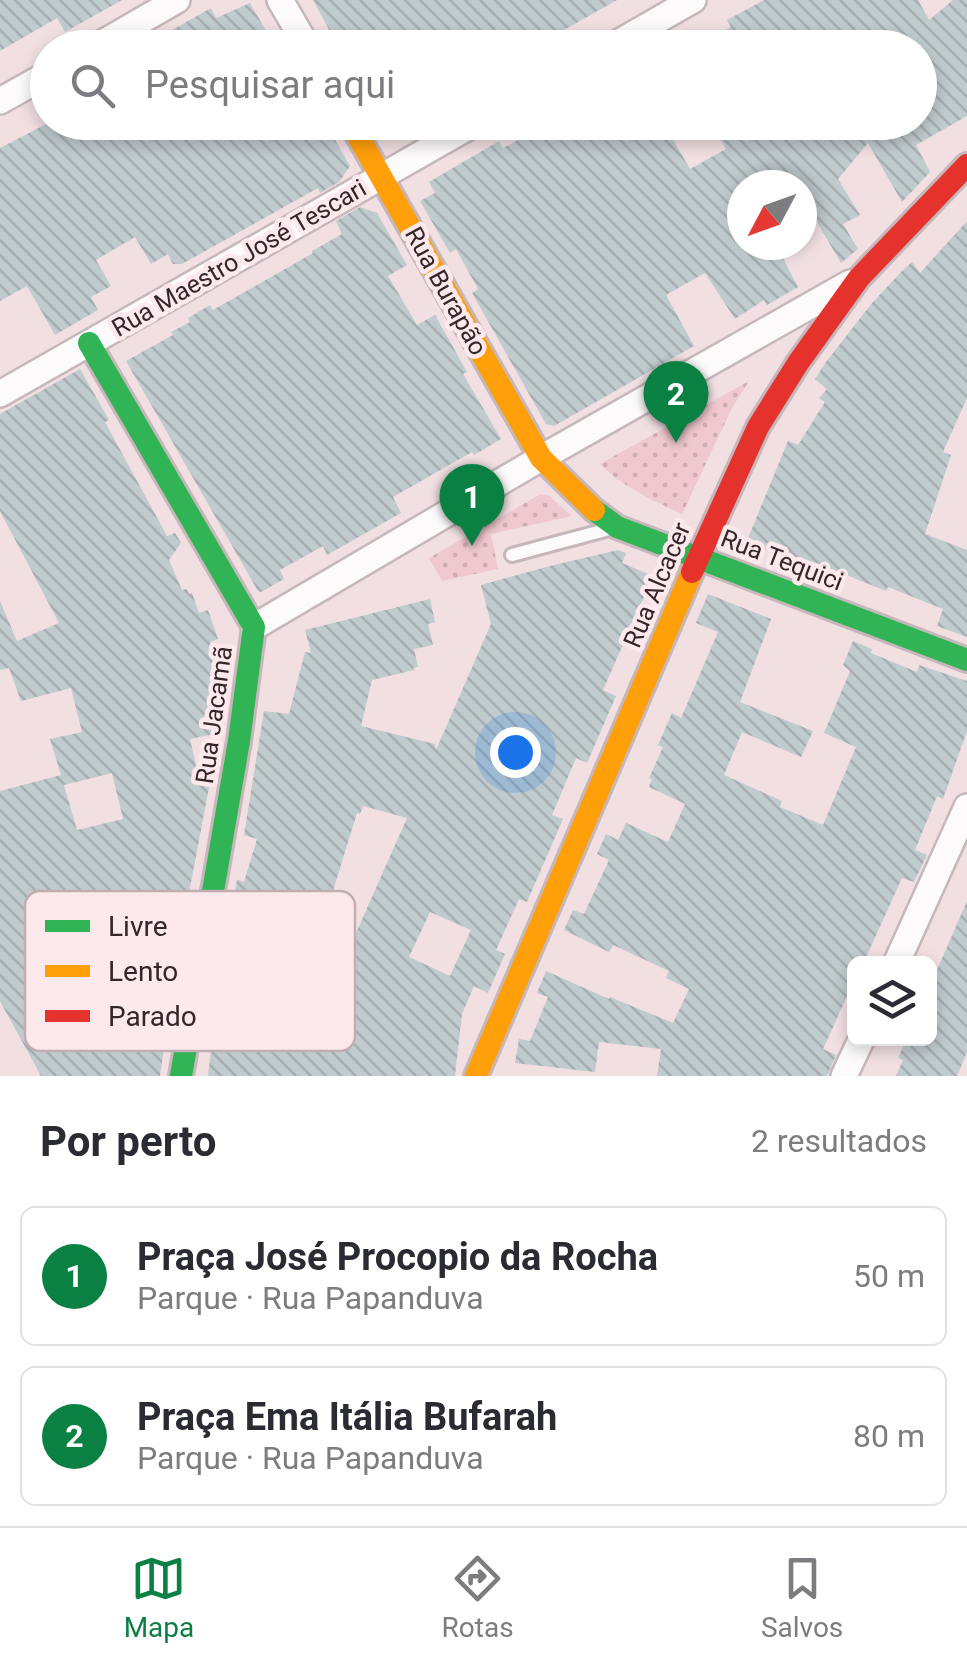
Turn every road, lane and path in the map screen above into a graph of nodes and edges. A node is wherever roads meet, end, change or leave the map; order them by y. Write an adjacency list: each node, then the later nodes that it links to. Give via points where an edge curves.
1 (178, 0): 4 (street)
2 (280, 0): 5 (street)
3 (693, 0): 6 (street)
4 (126, 30)
5 (298, 30)
6 (640, 30)
7 (30, 84): 8 (street)
8 (0, 101)
9 (360, 140): 12 (street, Rua Burapão)
10 (447, 140): 12 (street, Rua Maestro José Tescari)
11 (967, 165): 13 (street, Rua Alcacer)
12 (382, 177): 14 (street, Rua Maestro José Tescari); 16 (street, Rua Burapão)
13 (859, 278): 16 (street); 19 (street, Rua Alcacer, via 758,428)
14 (89, 343): 15 (street, Rua Maestro José Tescari); 20 (street, Rua Jacamã)
15 (0, 394)
16 (541, 458): 17 (street, Rua Tequici); 20 (street)
17 (616, 527): 18 (lane); 19 (street, Rua Tequici)
18 (512, 555)
19 (699, 557): 21 (street, Rua Tequici); 28 (street, Rua Alcacer)
20 (254, 627): 23 (street, Rua Jacamã)
21 (967, 660)
22 (967, 807): 24 (street)
23 (214, 891)
24 (900, 956)
25 (858, 1046): 29 (street)
26 (185, 1051): 27 (street, Rua Jacamã)
27 (181, 1076)
28 (476, 1076)
29 (844, 1076)

